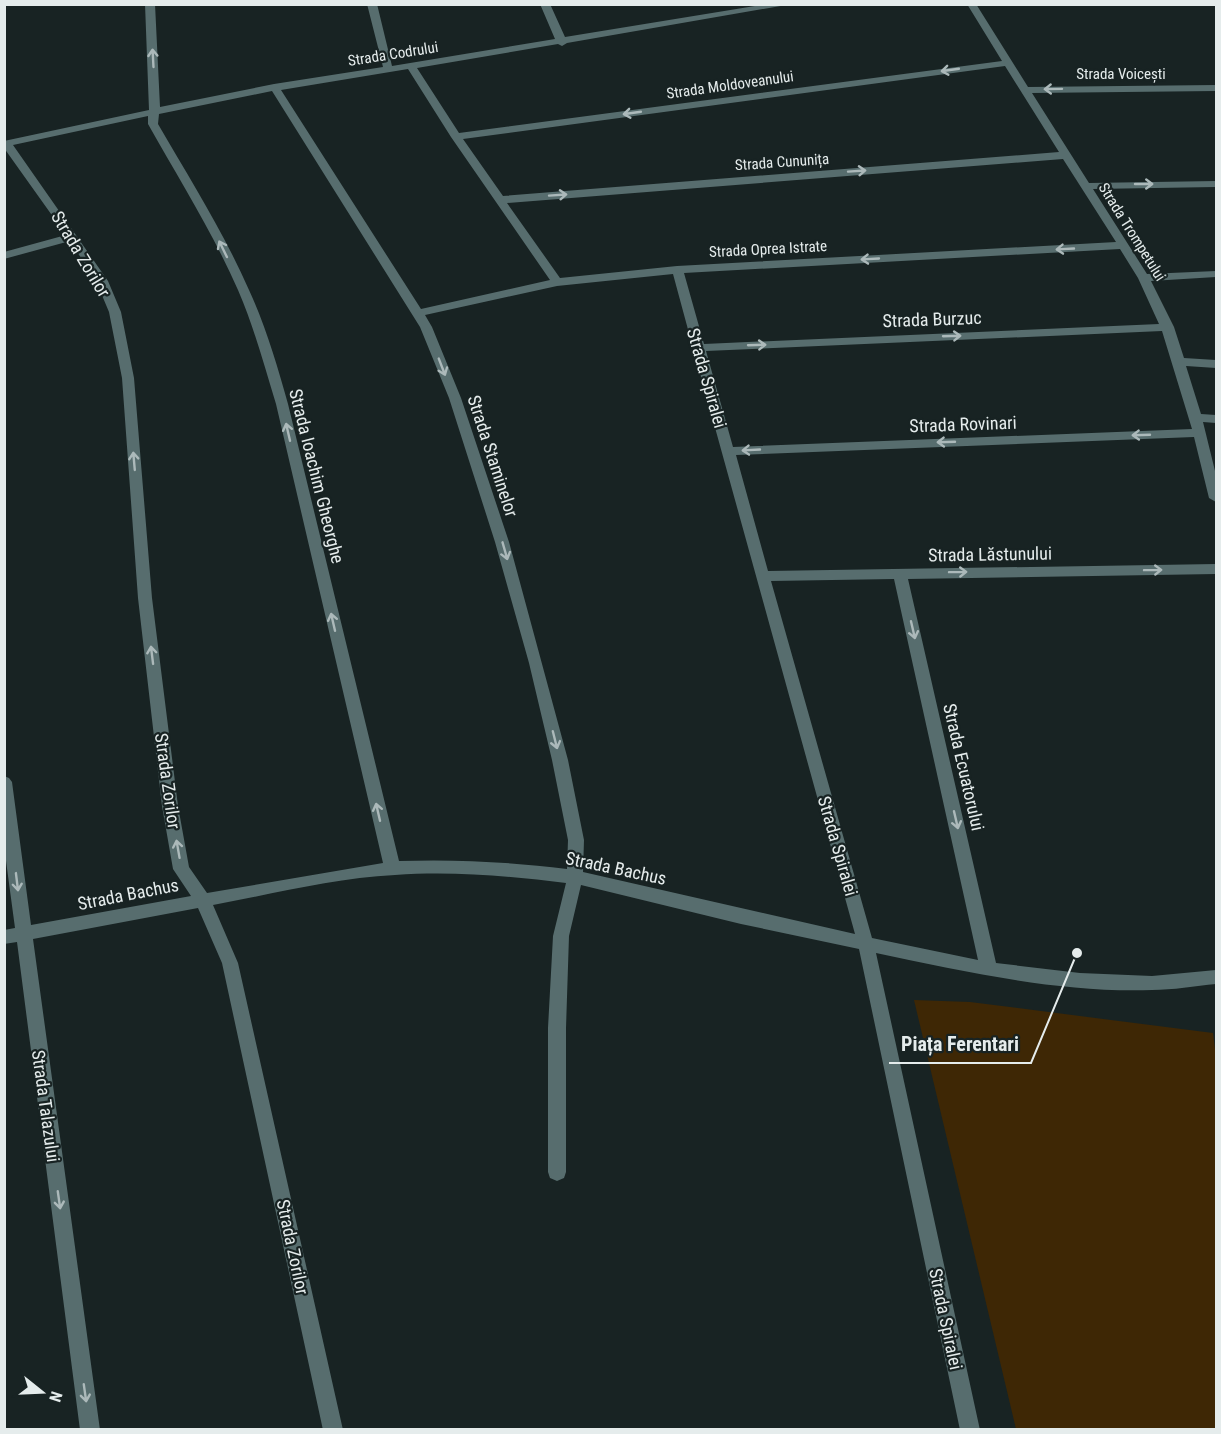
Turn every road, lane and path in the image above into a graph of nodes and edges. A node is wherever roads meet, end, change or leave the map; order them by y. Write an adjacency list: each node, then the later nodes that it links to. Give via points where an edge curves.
1 (150, 4): 14 (street, one-way to 1, via 156,100)
2 (372, 4): 10 (street)
3 (545, 4): 7 (street)
4 (788, 4): 6 (street, Strada Codrului)
5 (971, 4): 8 (street, Strada Trompetului)
6 (734, 9): 7 (street, Strada Codrului)
7 (562, 42): 9 (street, Strada Codrului)
8 (1008, 63): 13 (street, Strada Trompetului); 15 (street, Strada Moldoveanului, one-way to 15)
9 (411, 66): 10 (street, Strada Codrului); 15 (street)
10 (388, 69): 11 (street, Strada Codrului)
11 (274, 87): 14 (street, Strada Codrului); 28 (street, Strada Staminelor)
12 (1216, 88): 13 (street, Strada Voicești, one-way to 13)
13 (1025, 90): 17 (street, Strada Trompetului)
14 (153, 112): 16 (street, Strada Codrului); 42 (street, Strada Ioachim Gheorghe, one-way to 14, via 282,404 262,336 217,236 153,124)
15 (456, 137): 20 (street)
16 (6, 144): 21 (street, Strada Zorilor)
17 (1067, 155): 19 (street, Strada Trompetului); 20 (street, Strada Cununița, one-way to 17)
18 (1216, 184): 19 (street, one-way to 18)
19 (1086, 186): 22 (street, Strada Trompetului)
20 (500, 200): 27 (street)
21 (73, 237): 23 (street); 44 (street, Strada Zorilor, one-way to 21, via 181,868 170,806 123,344 102,281)
22 (1123, 245): 24 (street, Strada Oprea Istrate, one-way to 24); 26 (street, Strada Trompetului)
23 (4, 256)
24 (677, 269): 27 (street, Strada Oprea Istrate); 30 (street, Strada Spiralei)
25 (1216, 274): 26 (street)
26 (1144, 278): 29 (street, Strada Trompetului)
27 (557, 282): 28 (street, Strada Oprea Istrate)
28 (418, 313): 43 (street, Strada Staminelor, one-way to 43, via 455,398 536,663 572,815)
29 (1168, 327): 30 (street, Strada Burzuc, one-way to 29); 31 (street, Strada Trompetului)
30 (699, 348): 36 (street, Strada Spiralei)
31 (1181, 362): 32 (street); 33 (street, Strada Trompetului)
32 (1216, 364)
33 (1196, 418): 34 (street); 35 (street, Strada Trompetului)
34 (1216, 419)
35 (1199, 433): 36 (street, Strada Rovinari, one-way to 36); 37 (street, Strada Trompetului)
36 (728, 452): 40 (street, Strada Spiralei)
37 (1216, 498)
38 (1216, 569): 39 (street, Strada Lăstunului, one-way to 38)
39 (900, 573): 40 (street, Strada Lăstunului); 48 (street, Strada Ecuatorului, one-way to 48)
40 (763, 576): 47 (street, Strada Spiralei)
41 (4, 782): 45 (street, Strada Talazului, one-way to 45)
42 (393, 868): 43 (street, Strada Bachus, via 447,866); 44 (street, Strada Bachus)
43 (575, 876): 47 (street, Strada Bachus); 50 (street, Strada Staminelor, via 561,936)
44 (203, 900): 45 (street, Strada Bachus); 52 (street, Strada Zorilor, via 230,963)
45 (24, 933): 46 (street, Strada Bachus); 51 (street, Strada Talazului, one-way to 51)
46 (4, 937)
47 (866, 945): 48 (street, Strada Bachus); 53 (street, Strada Spiralei)
48 (989, 970): 49 (street, Strada Bachus, via 1152,983)
49 (1216, 978)
50 (557, 1172)
51 (90, 1430)
52 (333, 1430)
53 (970, 1430)

